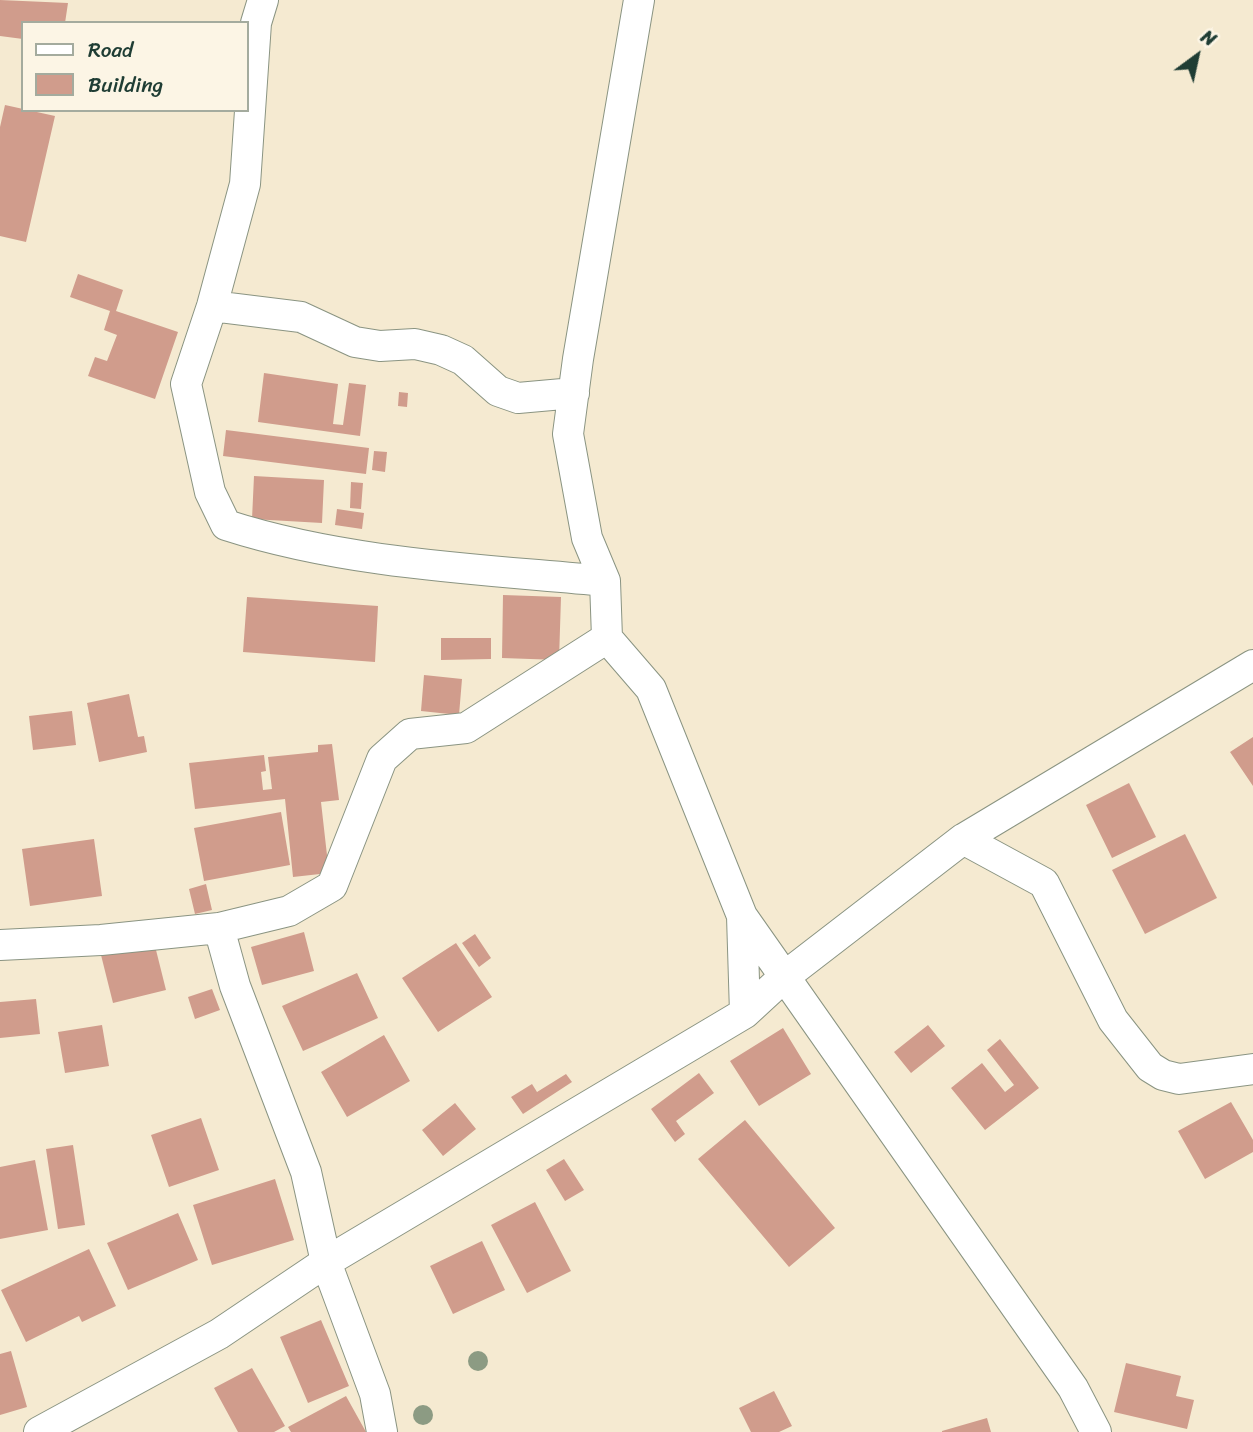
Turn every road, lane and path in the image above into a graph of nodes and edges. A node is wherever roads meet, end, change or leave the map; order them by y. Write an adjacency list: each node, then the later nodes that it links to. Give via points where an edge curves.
1 (263, 0): 3 (street, via 256,23 245,184)
2 (639, 0): 4 (street)
3 (212, 306): 4 (street, via 301,317 355,342 415,344 441,350 470,365 498,391 518,398); 5 (street, via 186,384 210,492 226,525 260,536 411,563)
4 (574, 393): 5 (street, via 568,434 587,538)
5 (605, 581): 6 (street)
6 (607, 638): 9 (street, via 650,689); 10 (street, via 466,728 410,734 382,759 332,886 289,911)
7 (1253, 665): 8 (street)
8 (963, 839): 12 (street); 14 (street, via 1044,883 1113,1020 1150,1067 1180,1079)
9 (742, 916): 12 (street); 13 (street)
10 (219, 928): 11 (street); 15 (street, via 235,986 306,1172)
11 (0, 945)
12 (784, 977): 13 (street); 18 (street, via 1073,1388)
13 (745, 1013): 15 (street)
14 (1253, 1069)
15 (326, 1262): 16 (street, via 219,1334); 17 (street, via 375,1394)
16 (39, 1432)
17 (382, 1432)
18 (1096, 1432)

